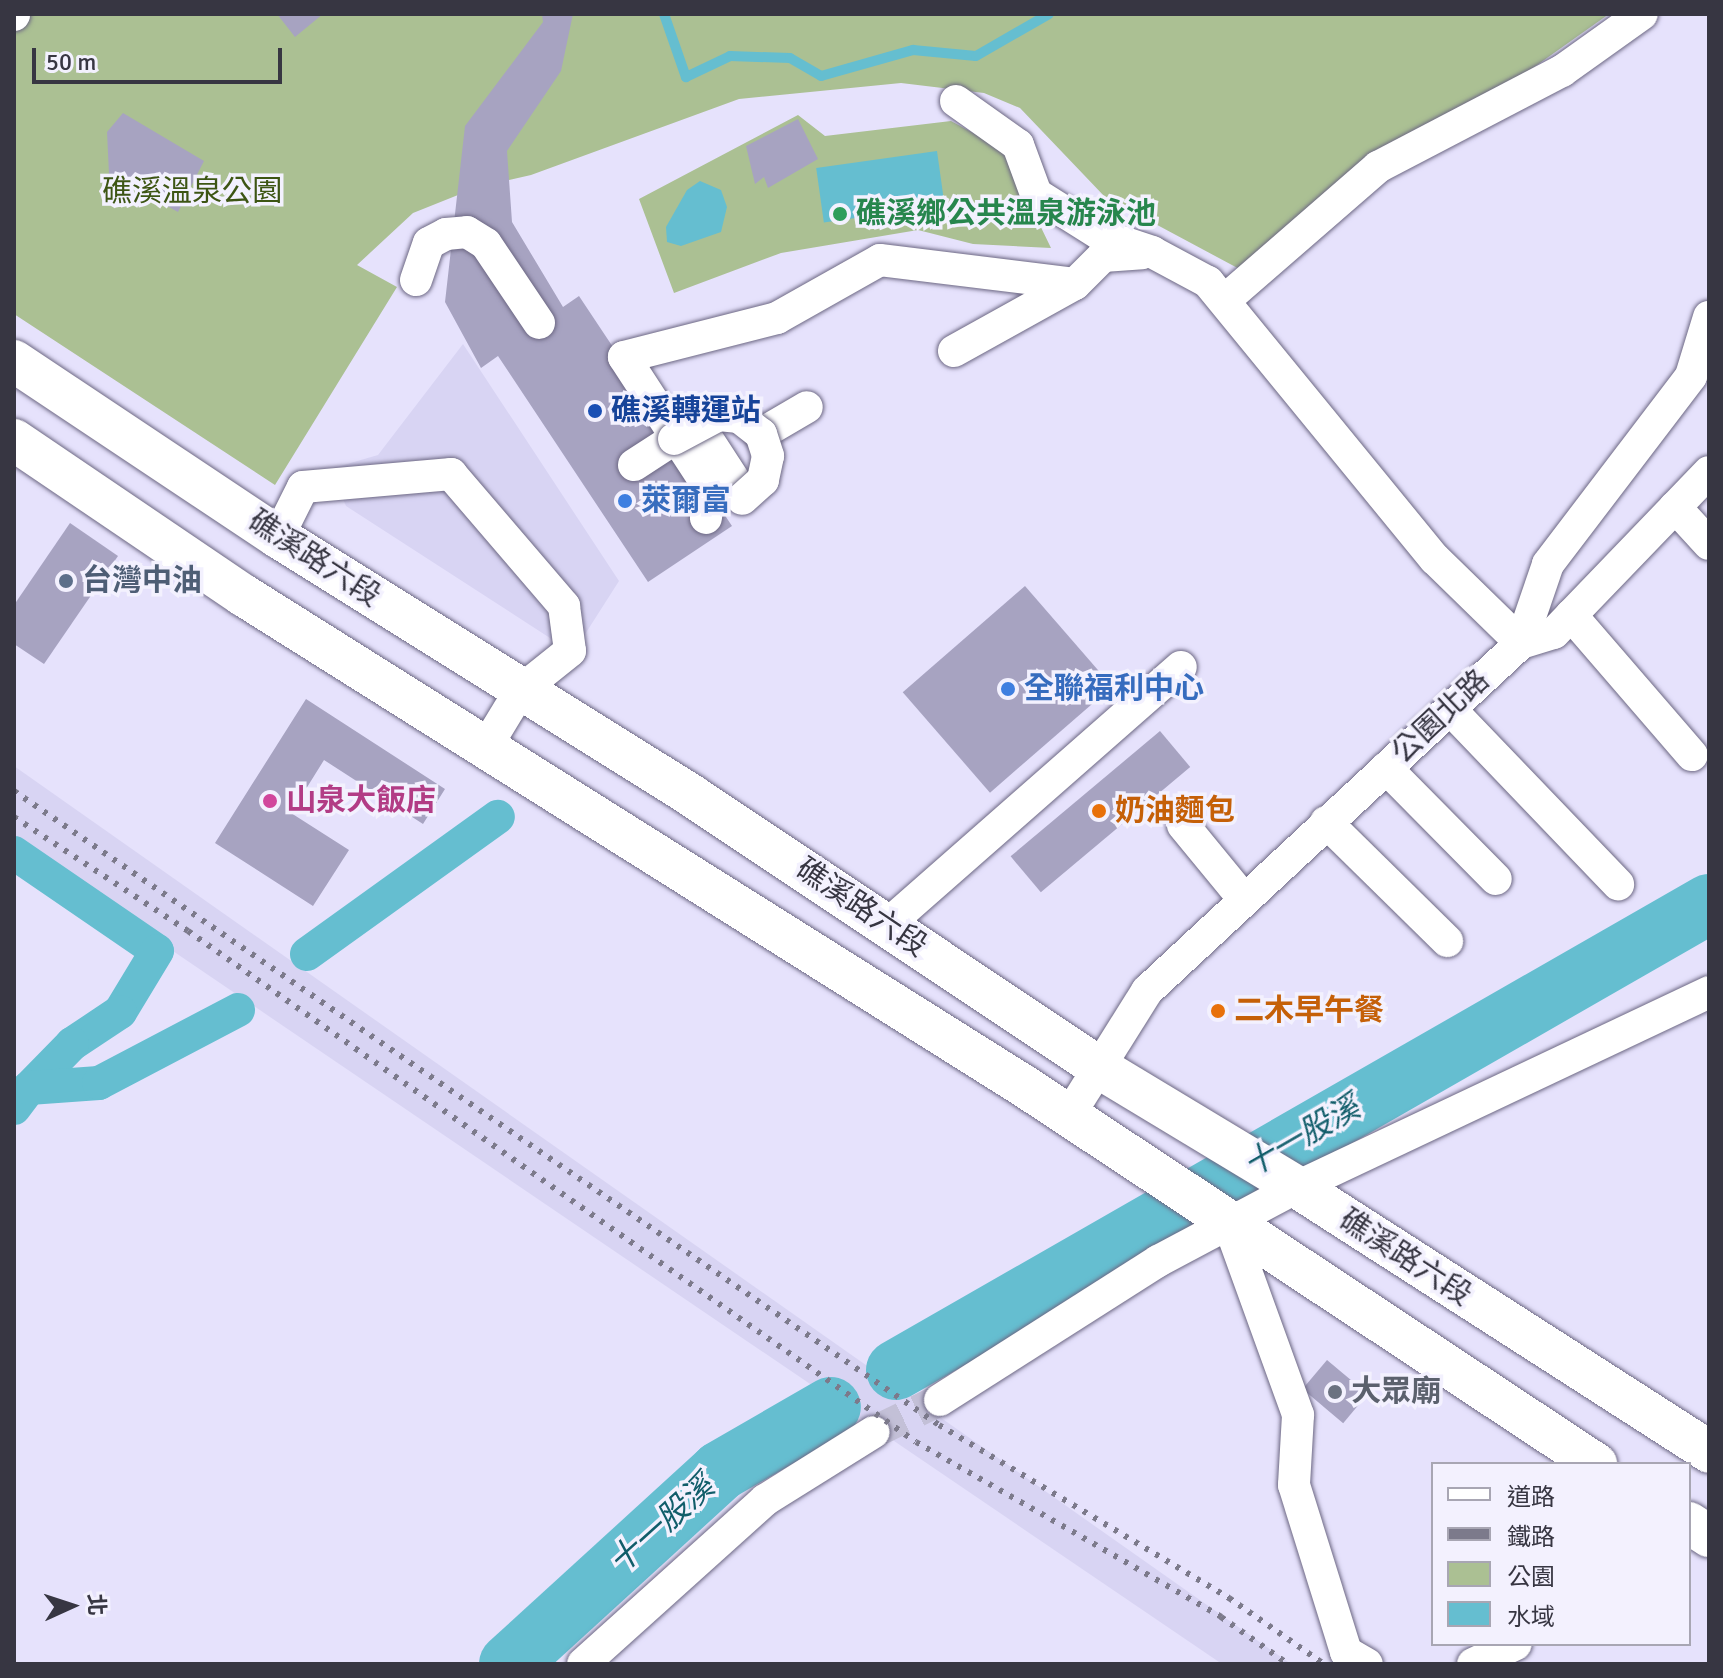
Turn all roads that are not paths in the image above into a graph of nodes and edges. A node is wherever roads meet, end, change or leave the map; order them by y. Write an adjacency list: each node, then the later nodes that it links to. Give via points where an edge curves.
1 (1642, 14): 6 (street, via 1562,71 1378,167)
2 (956, 101): 3 (street, via 1018,145 1036,194 1101,235)
3 (1152, 252): 5 (street, via 1103,256); 6 (street, via 1208,282)
4 (416, 280): 8 (street, via 429,243 467,232 486,244)
5 (1075, 284): 9 (street); 17 (street, via 880,260 777,318 624,357)
6 (1225, 300): 24 (street, via 1435,559)
7 (1709, 317): 10 (street, 公園北路)
8 (539, 323)
9 (954, 351)
10 (1705, 352): 24 (street, 公園北路, via 1548,564)
11 (14, 361): 20 (main road, 礁溪路六段)
12 (807, 407): 13 (street)
13 (761, 434): 15 (street, bridge, via 739,417 719,415); 17 (street, bridge, via 768,456 763,480)
14 (14, 440): 22 (main road, 礁溪路六段)
15 (634, 465)
16 (1709, 472): 18 (street)
17 (722, 488): 19 (street, via 688,434 699,426 736,483 708,501)
18 (1675, 507): 21 (street); 23 (street)
19 (706, 518)
20 (278, 537): 22 (main road); 26 (main road, 礁溪路六段); 26 (street, via 303,487 451,474 564,606 570,651)
21 (1709, 544)
22 (243, 595): 28 (main road, 礁溪路六段)
23 (1571, 615): 24 (street, via 1554,633); 29 (street)
24 (1521, 643): 27 (street, 公園北路)
25 (1181, 667): 36 (street)
26 (520, 691): 28 (street); 36 (main road, 礁溪路六段)
27 (1450, 709): 30 (street, 公園北路); 34 (street)
28 (486, 747): 40 (main road, 礁溪路六段)
29 (1692, 755)
30 (1386, 768): 31 (street, 公園北路); 33 (street)
31 (1326, 822): 35 (street, 公園北路); 37 (street)
32 (1183, 825): 35 (street)
33 (1496, 879)
34 (1618, 884)
35 (1243, 898): 39 (street, 公園北路, via 1147,991)
36 (887, 925): 39 (main road, 礁溪路六段)
37 (1447, 941)
38 (1709, 992): 41 (street)
39 (1098, 1067): 40 (street, 公園北路); 41 (main road, 礁溪路六段)
40 (1068, 1117): 42 (main road, 礁溪路六段)
41 (1289, 1182): 42 (street); 45 (main road, 礁溪路六段)
42 (1221, 1220): 43 (street); 46 (main road, 礁溪路六段); 50 (street, via 1298,1415 1294,1485)
43 (940, 1400)
44 (874, 1432): 51 (street, via 765,1500)
45 (1709, 1452)
46 (1593, 1462)
47 (1691, 1524): 48 (main road)
48 (1709, 1536)
49 (1512, 1646): 52 (street)
50 (1357, 1658)
51 (593, 1660)
52 (1473, 1664)

